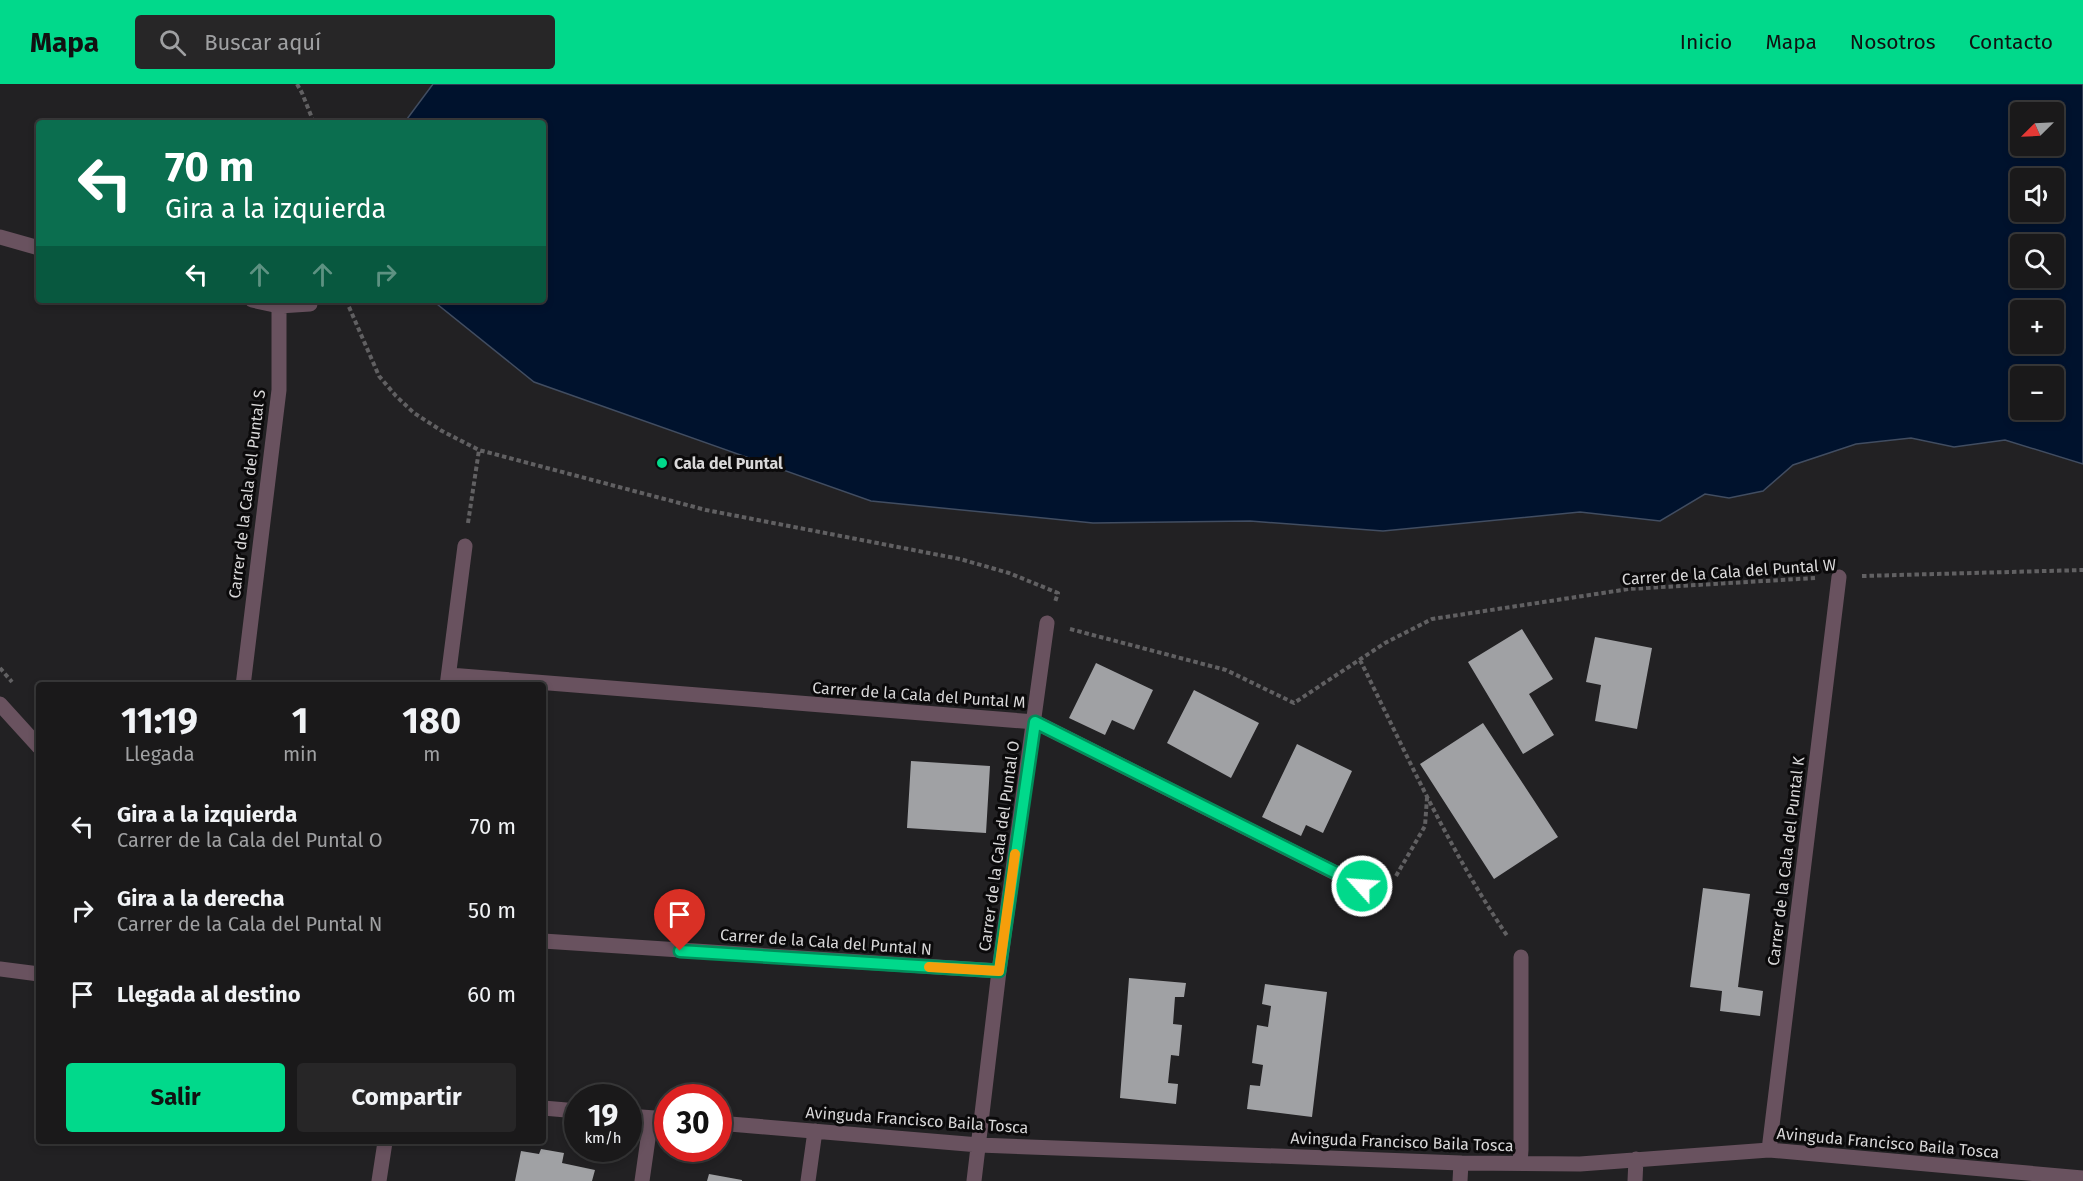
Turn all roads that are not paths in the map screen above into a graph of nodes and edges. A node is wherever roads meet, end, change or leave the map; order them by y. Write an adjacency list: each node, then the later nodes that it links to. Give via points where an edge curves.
1 (0, 237): 2 (street)
2 (36, 247)
3 (266, 303): 5 (street)
4 (310, 304): 5 (street)
5 (279, 306): 10 (street, Carrer de la Cala del Puntal S, via 279,390)
6 (465, 546): 9 (street)
7 (1839, 577): 31 (street, Carrer de la Cala del Puntal K)
8 (1047, 623): 14 (street, Carrer de la Cala del Puntal O)
9 (448, 680): 11 (street, Carrer de la Cala del Puntal M)
10 (243, 682)
11 (476, 682)
12 (546, 687): 14 (street, Carrer de la Cala del Puntal M)
13 (0, 704): 15 (street)
14 (1035, 722): 16 (street, Carrer de la Cala del Puntal M); 20 (street, Carrer de la Cala del Puntal O)
15 (36, 744)
16 (1383, 897)
17 (546, 942): 20 (street, Carrer de la Cala del Puntal N)
18 (1521, 957): 34 (street)
19 (0, 969): 21 (street)
20 (999, 971): 30 (street, Carrer de la Cala del Puntal O)
21 (36, 974)
22 (546, 1108): 23 (street)
23 (564, 1110)
24 (642, 1117): 25 (street)
25 (651, 1118): 26 (street); 37 (street)
26 (654, 1118)
27 (732, 1124): 28 (street, Avinguda Francisco Baila Tosca)
28 (815, 1131): 30 (street, Avinguda Francisco Baila Tosca); 38 (street)
29 (385, 1144): 36 (street)
30 (979, 1145): 33 (street, Avinguda Francisco Baila Tosca); 39 (street, Carrer de la Cala del Puntal O)
31 (1768, 1150): 32 (street, Avinguda Francisco Baila Tosca); 35 (street, Avinguda Francisco Baila Tosca)
32 (1636, 1159): 34 (street, Avinguda Francisco Baila Tosca, via 1580,1164); 41 (street)
33 (1461, 1163): 34 (street, Avinguda Francisco Baila Tosca); 40 (street)
34 (1520, 1163)
35 (2083, 1178)
36 (379, 1181)
37 (642, 1181)
38 (808, 1181)
39 (974, 1181)
40 (1460, 1181)
41 (1635, 1181)

